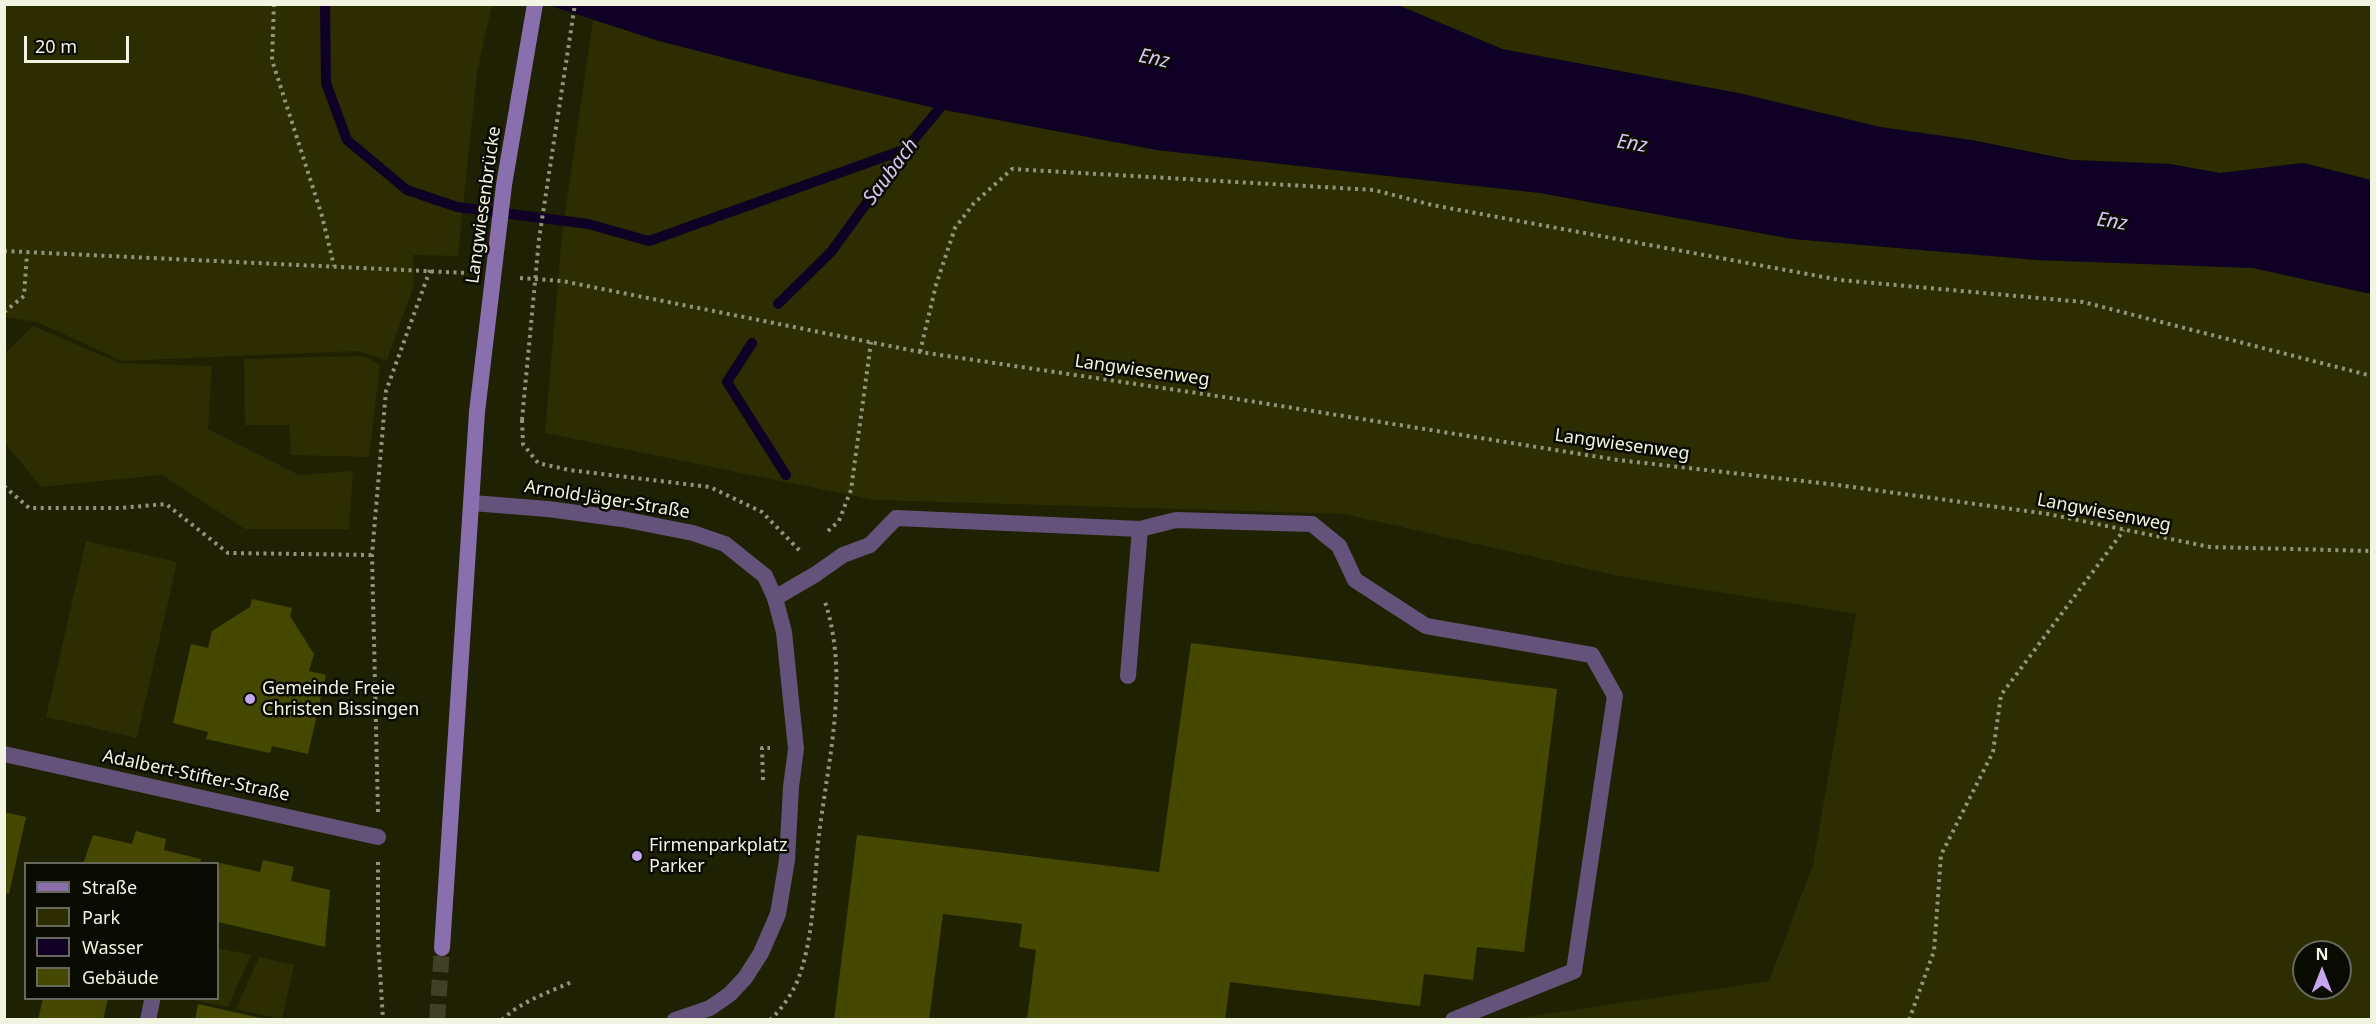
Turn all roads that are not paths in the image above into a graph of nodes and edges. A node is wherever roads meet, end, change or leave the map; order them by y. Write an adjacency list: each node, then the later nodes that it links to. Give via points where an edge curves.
1 (534, 4): 2 (main road, Langwiesenbrücke, bridge, via 504,185 477,412)
2 (472, 503): 4 (street, Arnold-Jäger-Straße, via 622,519 693,533 725,544 765,576); 8 (main road, Langwiesenbrücke)
3 (1140, 529): 4 (street, via 896,518 870,545 843,555); 5 (street); 12 (street, via 1176,520 1312,524 1339,546 1354,580 1426,626 1592,655 1615,696 1574,971)
4 (775, 598): 10 (street, Arnold-Jäger-Straße, via 784,632 796,749 787,860 778,914 745,978 710,1008)
5 (1128, 676)
6 (4, 754): 7 (street, Adalbert-Stifter-Straße)
7 (378, 837)
8 (442, 948)
9 (152, 1001): 11 (street)
10 (684, 1019)
11 (148, 1020)
12 (1453, 1020)

